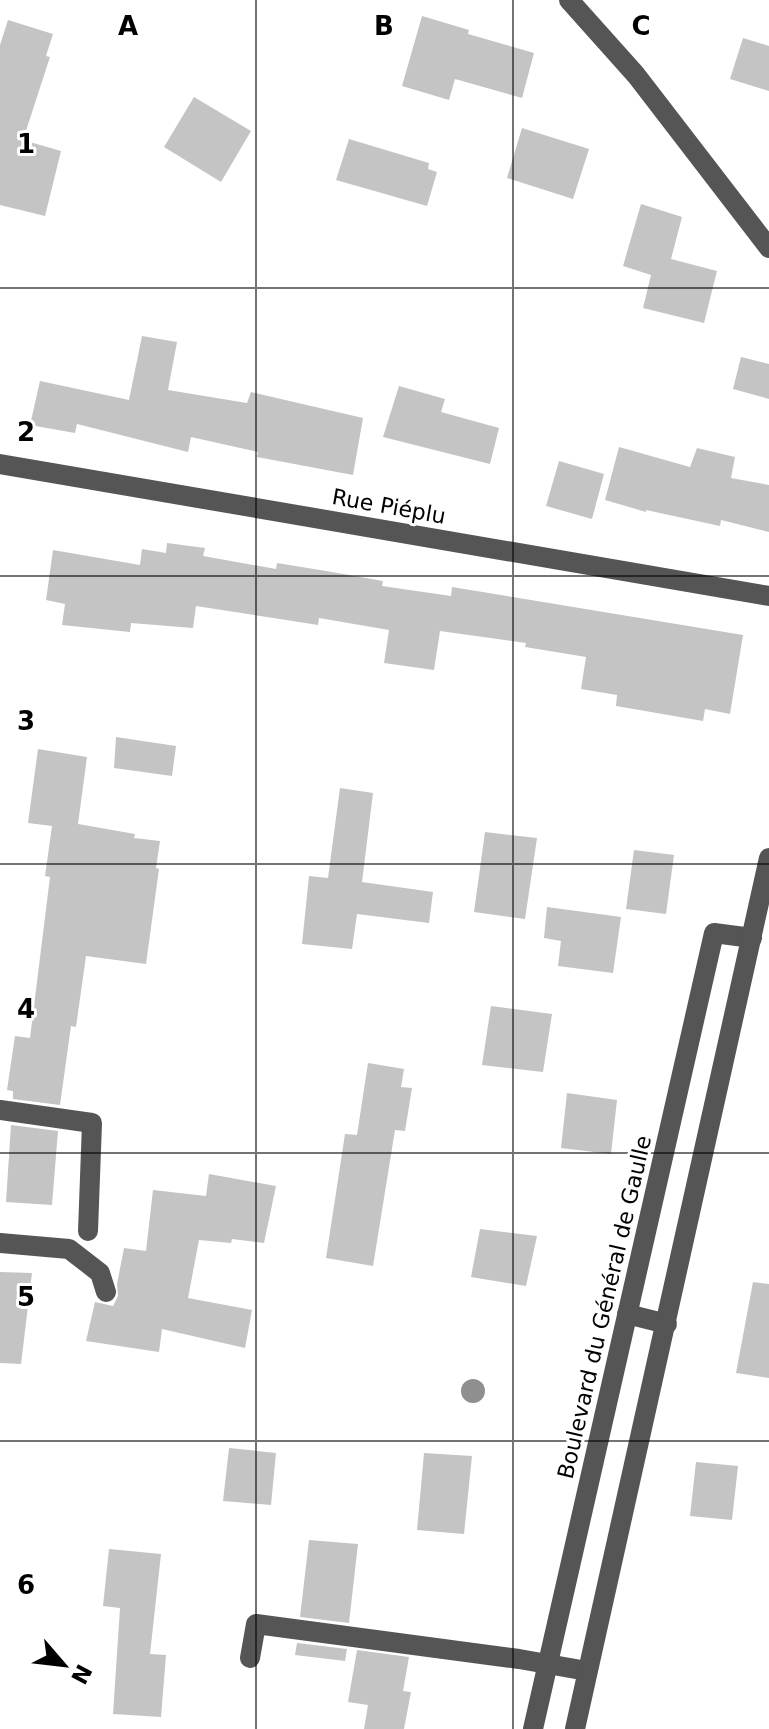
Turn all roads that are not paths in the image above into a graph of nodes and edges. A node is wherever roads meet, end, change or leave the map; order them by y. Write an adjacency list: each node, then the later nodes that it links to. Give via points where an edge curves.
1 (569, 0): 2 (street, via 636,75)
2 (769, 248)
3 (0, 464): 4 (street, Rue Piéplu)
4 (769, 596)
5 (769, 858): 6 (street)
6 (752, 938): 11 (street, Boulevard du Général de Gaulle, via 714,933); 12 (street)
7 (0, 1110): 8 (street, via 92,1123)
8 (88, 1231)
9 (0, 1243): 10 (street, via 69,1249 100,1273)
10 (106, 1292)
11 (627, 1314): 12 (street); 14 (street, Boulevard du Général de Gaulle)
12 (667, 1324): 15 (street)
13 (250, 1658): 14 (street, via 256,1624)
14 (547, 1665): 15 (street); 16 (street, Boulevard du Général de Gaulle)
15 (587, 1671): 17 (street)
16 (533, 1729)
17 (575, 1729)

